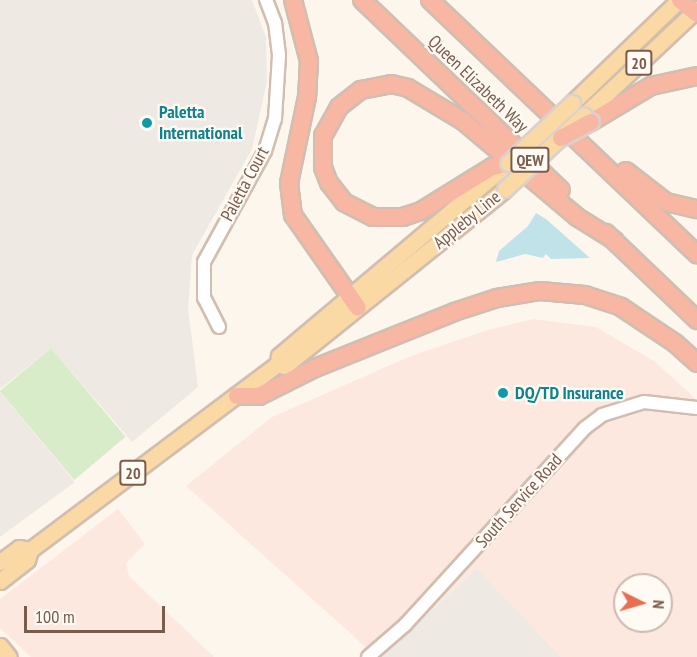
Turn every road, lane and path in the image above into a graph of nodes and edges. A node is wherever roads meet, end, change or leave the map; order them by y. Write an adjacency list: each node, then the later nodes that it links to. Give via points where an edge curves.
1 (266, 0): 18 (street, Paletta Court, via 275,22 279,55 275,119 265,151 204,262 204,298)
2 (293, 0): 16 (highway, via 309,61 307,97 290,169 289,197 301,231)
3 (362, 0): 14 (highway, Queen Elizabeth Way / QEW)
4 (430, 0): 7 (highway, Queen Elizabeth Way / QEW)
5 (680, 0): 6 (highway); 11 (main road, 20, bridge)
6 (696, 12): 9 (main road, 20)
7 (490, 56): 13 (highway, via 655,196 678,207); 15 (highway, Queen Elizabeth Way / QEW)
8 (697, 76): 9 (highway, via 651,86)
9 (587, 118): 10 (highway, bridge)
10 (561, 138): 16 (main road, Appleby Line / 20, bridge, via 505,189)
11 (508, 163): 12 (highway)
12 (489, 175): 14 (highway, via 403,217 373,217 344,202 328,183 323,167 323,136 339,107 361,90 391,84 408,88 463,121 577,217); 16 (main road, Appleby Line / 20)
13 (697, 209)
14 (614, 240): 17 (highway, Queen Elizabeth Way / QEW)
15 (697, 254)
16 (354, 302): 20 (main road, Appleby Line / 20, via 279,356 278,364)
17 (697, 320)
18 (219, 327)
19 (697, 363): 20 (highway, via 675,343 621,308 585,295 540,291 497,298 454,312 315,368 259,396)
20 (237, 396): 22 (main road, Appleby Line / 20)
21 (697, 408): 27 (street, South Service Road, via 644,402 602,415 585,428 405,625)
22 (30, 550): 23 (main road, Appleby Line / 20, via 19,548); 24 (main road, Appleby Line / 20, via 27,560)
23 (0, 562)
24 (0, 581)
25 (0, 646): 26 (main road)
26 (9, 657)
27 (368, 657)

